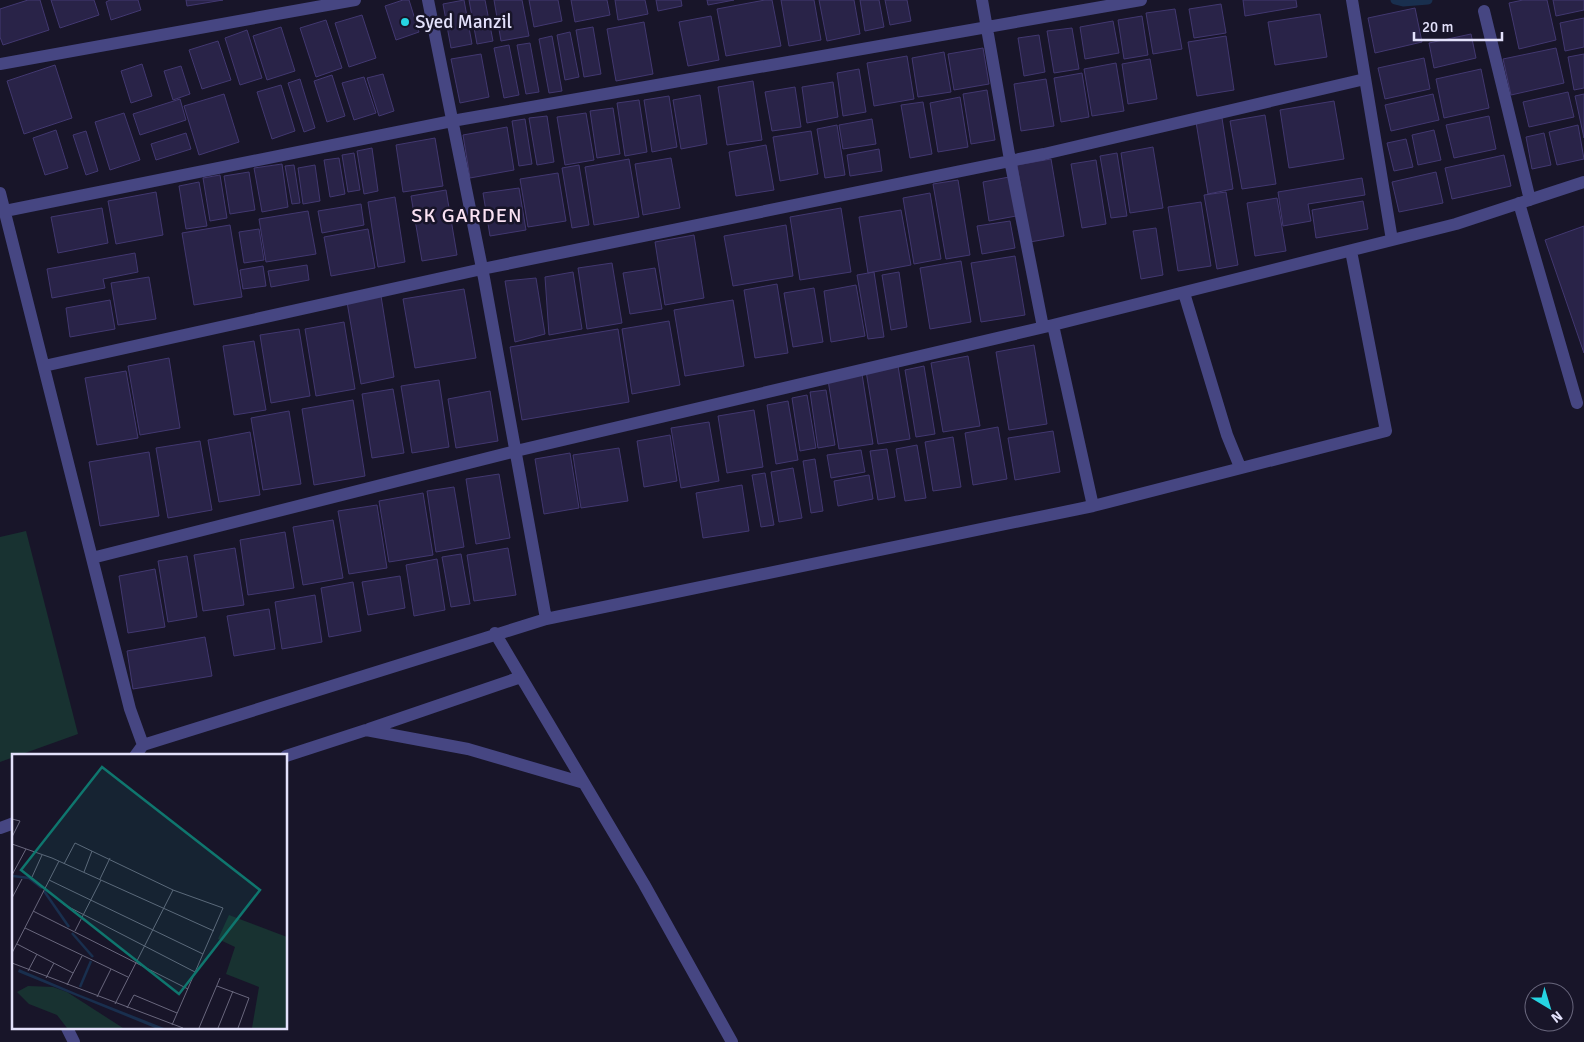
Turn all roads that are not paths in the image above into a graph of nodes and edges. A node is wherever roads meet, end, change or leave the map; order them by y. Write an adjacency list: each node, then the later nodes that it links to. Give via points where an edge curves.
1 (355, 0): 8 (street)
2 (428, 0): 10 (street)
3 (982, 0): 7 (street)
4 (1141, 0): 7 (street)
5 (1352, 0): 9 (street)
6 (1484, 10): 14 (street)
7 (988, 28): 10 (street); 11 (street)
8 (0, 64)
9 (1365, 79): 11 (street); 16 (street)
10 (452, 121): 15 (street); 18 (street)
11 (1010, 160): 18 (street); 20 (street)
12 (1584, 182): 14 (street)
13 (0, 193): 15 (street)
14 (1525, 201): 16 (street, via 1456,224); 22 (street)
15 (5, 211): 21 (street)
16 (1392, 240): 17 (street)
17 (1351, 251): 19 (street); 24 (street, via 1386,431)
18 (482, 269): 21 (street); 23 (street)
19 (1184, 293): 20 (street); 24 (street, via 1227,435)
20 (1048, 326): 23 (street); 25 (street)
21 (44, 366): 26 (street)
22 (1576, 403)
23 (516, 451): 26 (street); 27 (street)
24 (1240, 467): 25 (street)
25 (1093, 506): 27 (street)
26 (92, 558): 31 (street)
27 (546, 619): 28 (street)
28 (495, 633): 29 (street); 31 (street)
29 (521, 677): 30 (street); 33 (street)
30 (366, 730): 32 (street); 33 (street, via 468,749)
31 (139, 751)
32 (288, 755)
33 (584, 783): 38 (street)
34 (12, 824): 35 (street)
35 (0, 828)
36 (68, 1030): 37 (street)
37 (74, 1042)
38 (732, 1042)

